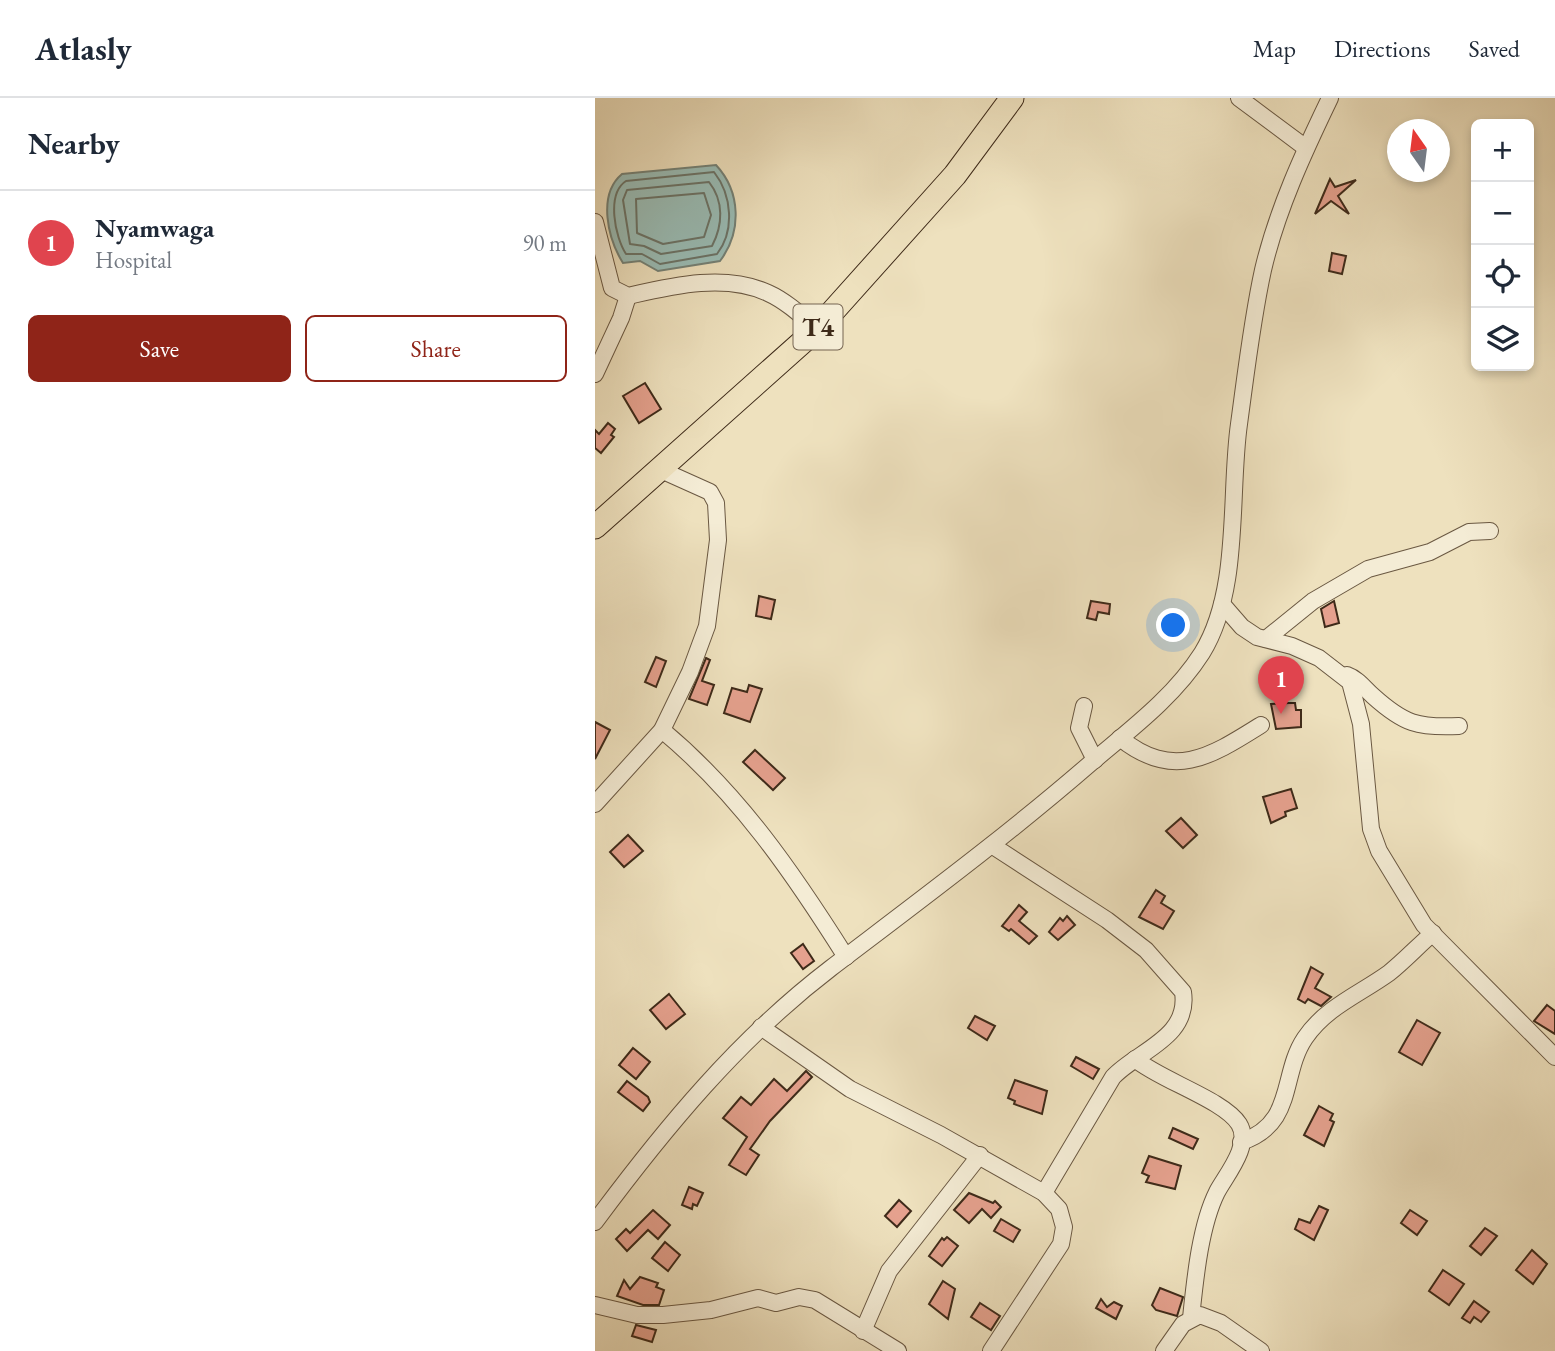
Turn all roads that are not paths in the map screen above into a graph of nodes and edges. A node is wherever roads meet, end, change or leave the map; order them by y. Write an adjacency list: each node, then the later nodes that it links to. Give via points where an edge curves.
1 (1012, 98): 7 (highway, T4, via 955,174)
2 (1239, 98): 4 (street)
3 (1330, 98): 4 (street)
4 (1306, 148): 12 (street, via 1264,268 1238,428)
5 (595, 222): 6 (street, via 612,288)
6 (628, 296): 7 (street, via 696,284 747,285 776,298); 8 (street)
7 (817, 329): 9 (highway, T4)
8 (595, 374)
9 (661, 470): 10 (highway, T4); 18 (street, via 710,492 719,518 707,626)
10 (595, 527)
11 (1490, 531): 13 (street, via 1469,532 1430,552 1369,569 1314,601)
12 (1222, 604): 13 (street, via 1242,627); 19 (street, via 1204,650 1185,677)
13 (1266, 639): 14 (street, via 1319,658)
14 (1338, 672): 17 (street, via 1351,676 1411,724); 23 (street, via 1350,682 1358,706 1374,840 1410,905)
15 (1084, 706): 20 (street, via 1079,728)
16 (1261, 725): 19 (street, via 1222,749 1177,762 1161,762)
17 (1459, 726)
18 (662, 730): 21 (street); 24 (street, via 741,806 784,860)
19 (1120, 738): 20 (street)
20 (1095, 760): 22 (street)
21 (595, 804)
22 (993, 846): 24 (street); 27 (street, via 1107,920 1146,950 1183,992 1184,1009 1176,1025 1165,1039)
23 (1433, 933): 26 (street); 28 (street, via 1310,1031 1270,1126)
24 (846, 957): 25 (street)
25 (761, 1027): 29 (street, via 850,1090); 31 (street, via 639,1161)
26 (1555, 1057)
27 (1135, 1059): 28 (street, via 1231,1117 1239,1124); 30 (street, via 1113,1077)
28 (1241, 1142): 33 (street, via 1209,1214)
29 (980, 1155): 30 (street); 34 (street, via 889,1271)
30 (1044, 1193): 36 (street, via 1059,1209 1064,1227 1061,1244)
31 (595, 1222)
32 (595, 1305): 34 (street, via 638,1315 663,1315 711,1310 758,1298 776,1303 806,1297)
33 (1191, 1318): 37 (street); 38 (street, via 1210,1317)
34 (863, 1331): 35 (street)
35 (898, 1351)
36 (991, 1351)
37 (1164, 1351)
38 (1261, 1351)

